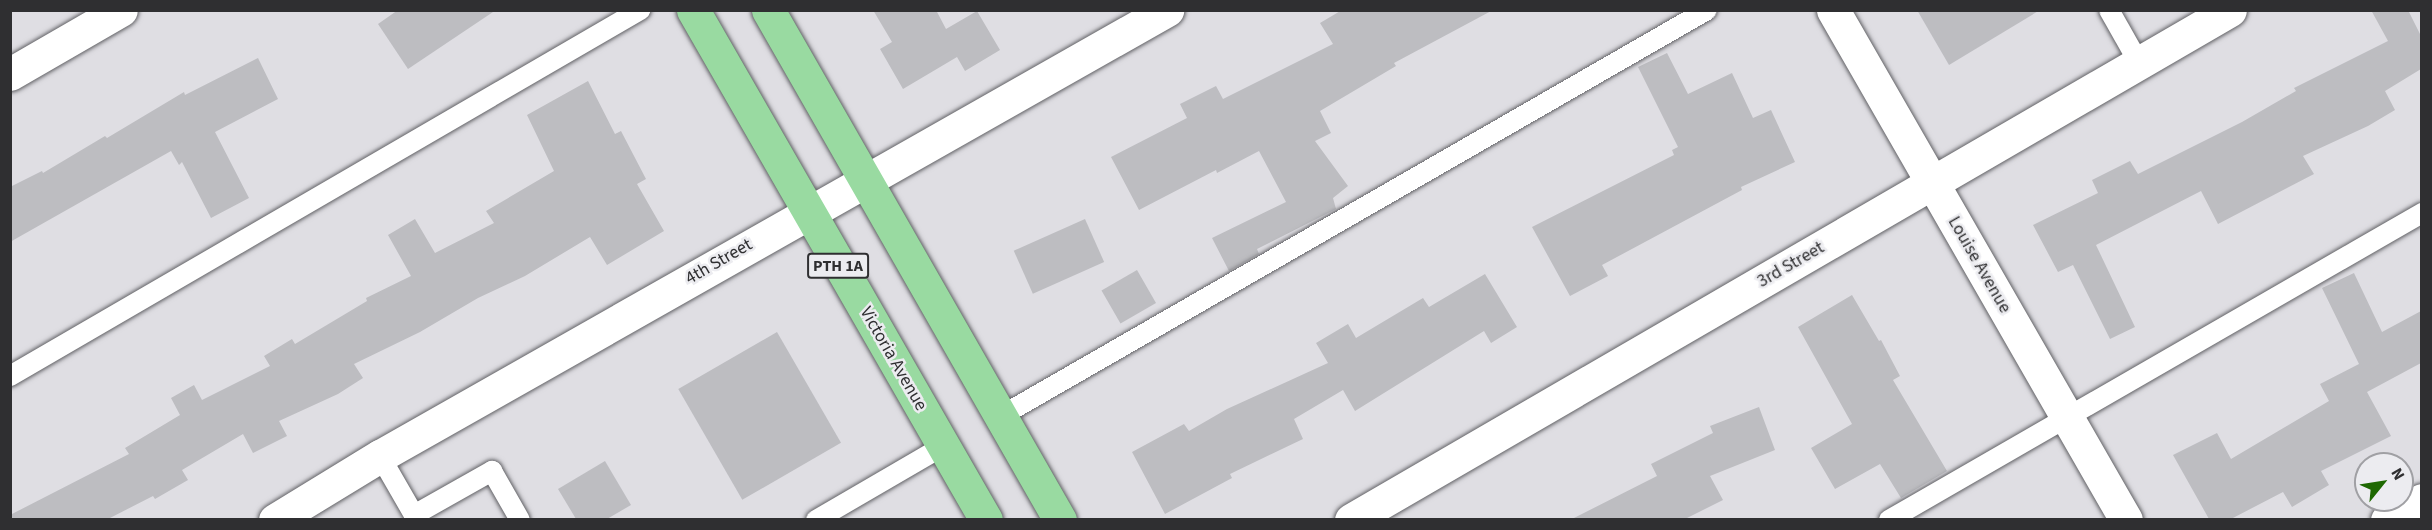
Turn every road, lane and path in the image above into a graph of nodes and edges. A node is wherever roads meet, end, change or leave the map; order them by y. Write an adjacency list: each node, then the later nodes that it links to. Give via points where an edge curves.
1 (121, 10): 11 (street)
2 (640, 10): 16 (lane)
3 (693, 10): 14 (main road, Victoria Avenue / PTH 1A)
4 (768, 10): 12 (main road)
5 (1167, 10): 12 (street, 4th Street)
6 (1707, 10): 17 (lane)
7 (1833, 10): 13 (street, Louise Avenue)
8 (2109, 10): 10 (lane)
9 (2230, 10): 10 (street, 3rd Street)
10 (2139, 63): 13 (street, 3rd Street)
11 (10, 74)
12 (867, 181): 14 (street, 4th Street); 17 (main road)
13 (1933, 184): 18 (street, Louise Avenue); 27 (street, 3rd Street)
14 (807, 212): 19 (main road, Victoria Avenue / PTH 1A); 20 (street, 4th Street)
15 (2421, 213): 18 (lane)
16 (10, 376)
17 (1000, 416): 26 (main road)
18 (2067, 418): 28 (lane); 29 (street, Louise Avenue)
19 (943, 446): 24 (lane); 25 (main road, Victoria Avenue / PTH 1A)
20 (380, 456): 22 (street, 4th Street); 23 (lane, via 414,515 492,471)
21 (2421, 500): 30 (street)
22 (275, 519)
23 (520, 519)
24 (816, 519)
25 (986, 519)
26 (1060, 519)
27 (1352, 519)
28 (1890, 519)
29 (2126, 519)
30 (2387, 519)

